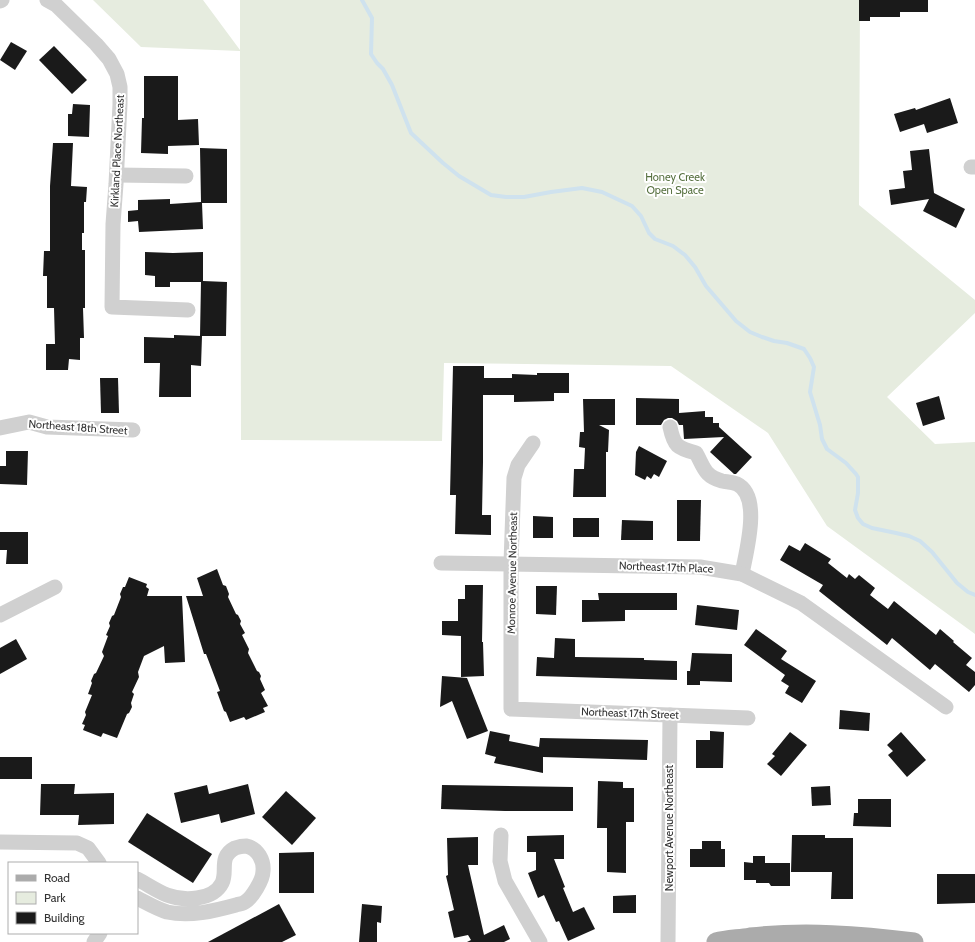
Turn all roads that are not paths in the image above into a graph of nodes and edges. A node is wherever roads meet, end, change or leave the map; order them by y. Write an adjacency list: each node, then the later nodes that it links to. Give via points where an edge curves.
1 (47, 0): 2 (street, Kirkland Place Northeast, via 56,5 96,44 109,59 117,74 120,87)
2 (117, 175): 3 (street); 4 (street, Kirkland Place Northeast, via 113,224 112,307)
3 (186, 176)
4 (188, 310)
5 (670, 427): 11 (street, via 676,445 696,454 708,474 715,479 736,484 743,488 747,496 751,519)
6 (0, 428): 7 (street, Northeast 18th Street, via 29,422 47,427)
7 (133, 430)
8 (533, 443): 10 (street, Monroe Avenue Northeast, via 518,465 514,478)
9 (441, 563): 10 (street, Northeast 17th Place)
10 (511, 563): 11 (street, Northeast 17th Place, via 700,567); 15 (street, Monroe Avenue Northeast)
11 (742, 574): 14 (street, Northeast 17th Place, via 800,603)
12 (55, 587): 13 (street)
13 (0, 615)
14 (946, 707)
15 (511, 710): 16 (street, Northeast 17th Street)
16 (670, 715): 17 (street, Northeast 17th Street); 25 (street, Newport Avenue Northeast)
17 (748, 718)
18 (501, 835): 24 (street, via 500,861 505,881)
19 (0, 842): 20 (street, via 77,843 88,848)
20 (99, 862)
21 (138, 880): 22 (street, via 166,895 182,898 206,896 215,892 222,882 225,858 230,851 246,846 259,854 262,860 263,872 254,892 245,902 184,915 167,912)
22 (138, 898)
23 (866, 939): 26 (main road, via 790,934); 27 (main road)
24 (540, 942)
25 (668, 942)
26 (716, 942)
27 (914, 942)

